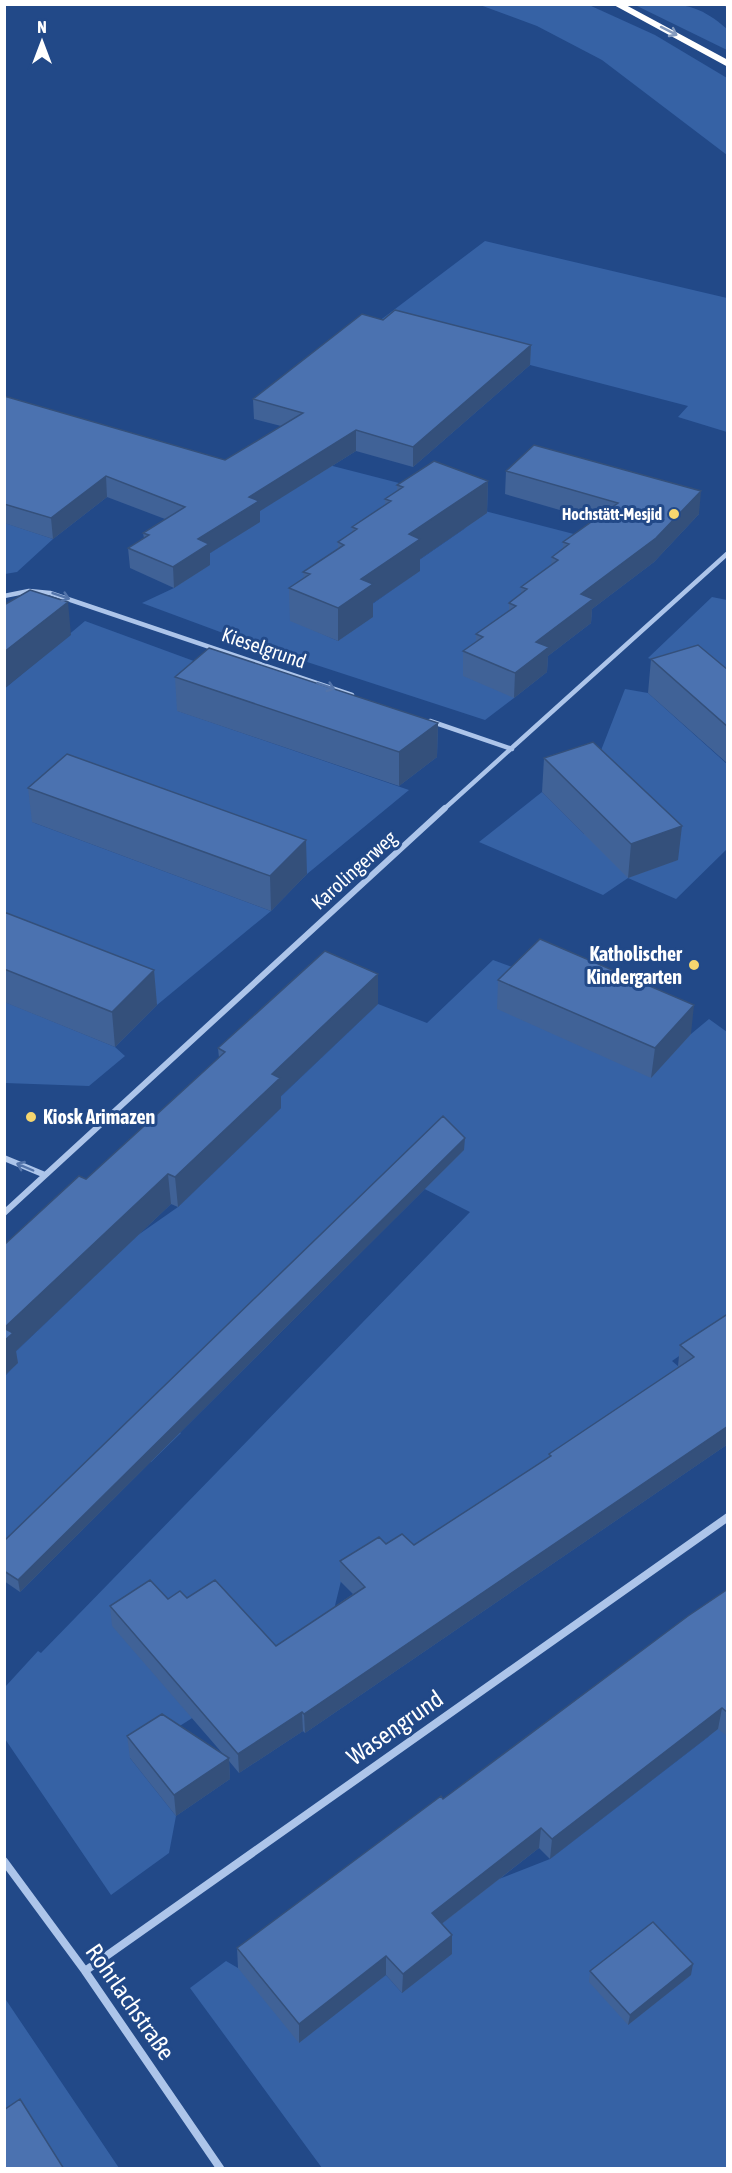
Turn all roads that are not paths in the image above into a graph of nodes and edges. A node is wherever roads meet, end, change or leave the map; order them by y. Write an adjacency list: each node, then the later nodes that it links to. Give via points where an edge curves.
1 (616, 4): 2 (highway, one-way to 2)
2 (728, 64)
3 (728, 553): 7 (street, Karolingerweg)
4 (4, 596): 5 (street, Kieselgrund, one-way to 5, via 29,591 50,593)
5 (357, 696)
6 (423, 719): 7 (street)
7 (512, 749): 9 (street, Karolingerweg)
8 (4, 1158): 9 (street, one-way to 8)
9 (45, 1175): 10 (street, Karolingerweg)
10 (4, 1213)
11 (728, 1517): 13 (street, Wasengrund)
12 (4, 1860): 13 (street, Rohrlachstraße)
13 (86, 1971): 14 (street, Rohrlachstraße)
14 (220, 2169)

